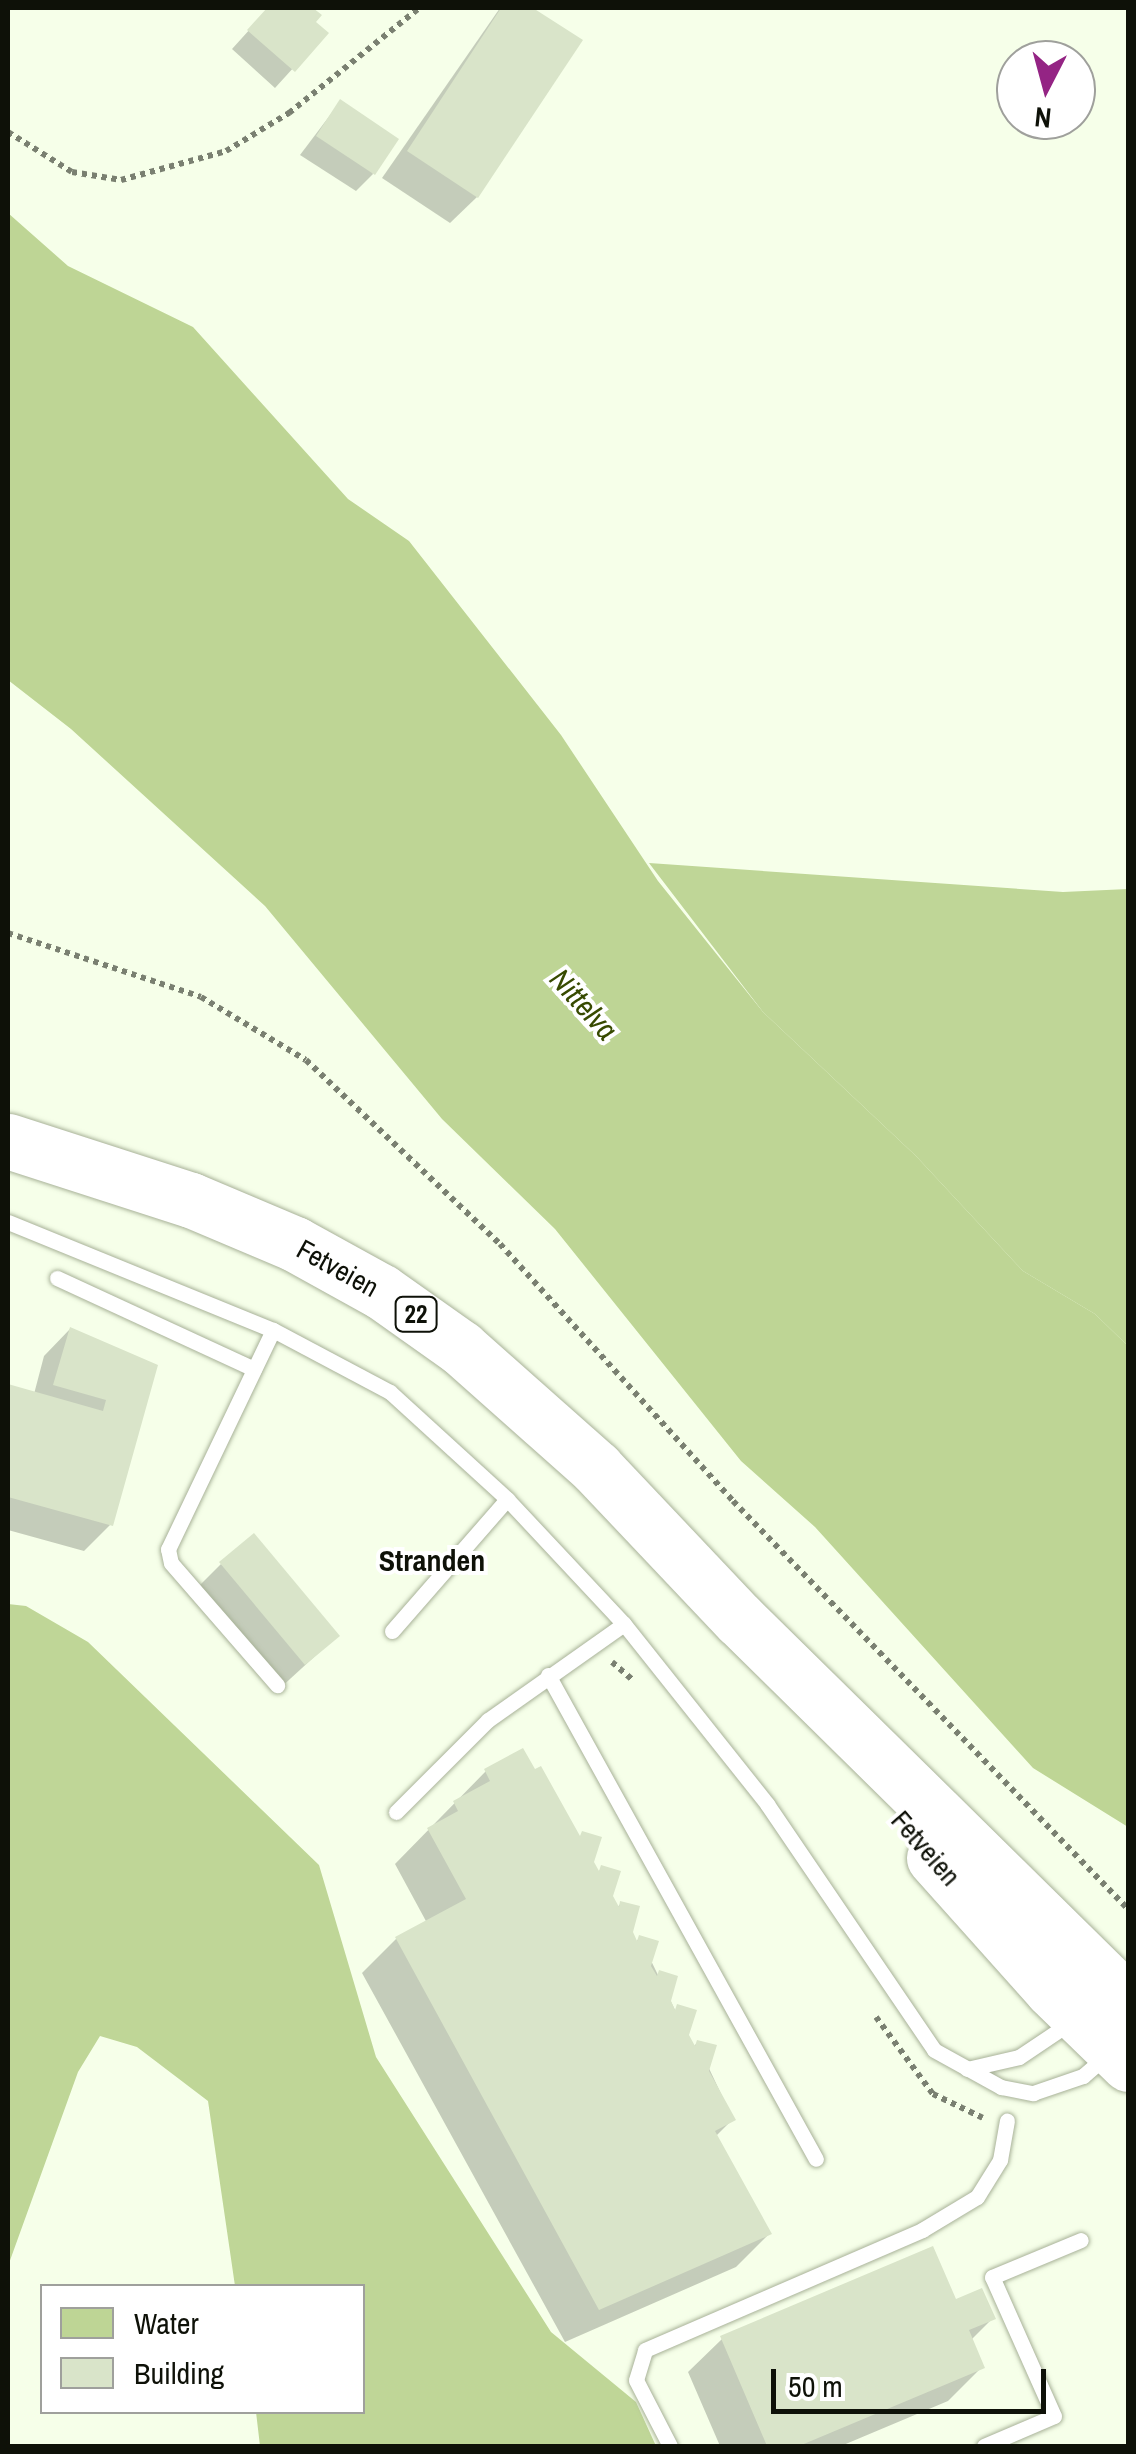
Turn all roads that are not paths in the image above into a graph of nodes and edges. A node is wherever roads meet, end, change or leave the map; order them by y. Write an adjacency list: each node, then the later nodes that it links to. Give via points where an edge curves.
1 (8, 1141): 12 (highway, Fetveien / 22, via 209,1207 382,1292 542,1417 739,1619 874,1789)
2 (8, 1222): 4 (lane)
3 (57, 1278): 5 (lane)
4 (273, 1330): 5 (lane); 6 (lane, via 390,1392 434,1439)
5 (254, 1370): 10 (lane, via 168,1549 171,1564)
6 (507, 1498): 7 (lane); 8 (lane)
7 (624, 1624): 9 (lane); 13 (lane, via 767,1804 919,2036)
8 (392, 1630)
9 (548, 1675): 11 (lane, via 488,1720); 15 (lane)
10 (277, 1685)
11 (396, 1812)
12 (1115, 2021): 13 (lane, via 1019,2058); 13 (lane, via 1083,2076 1033,2093 1001,2087)
13 (967, 2069)
14 (1007, 2121): 17 (lane, via 1000,2160 977,2196 922,2230 645,2350 636,2380)
15 (816, 2159)
16 (1081, 2240): 18 (lane, via 992,2277 1054,2416)
17 (670, 2446)
18 (984, 2446)

